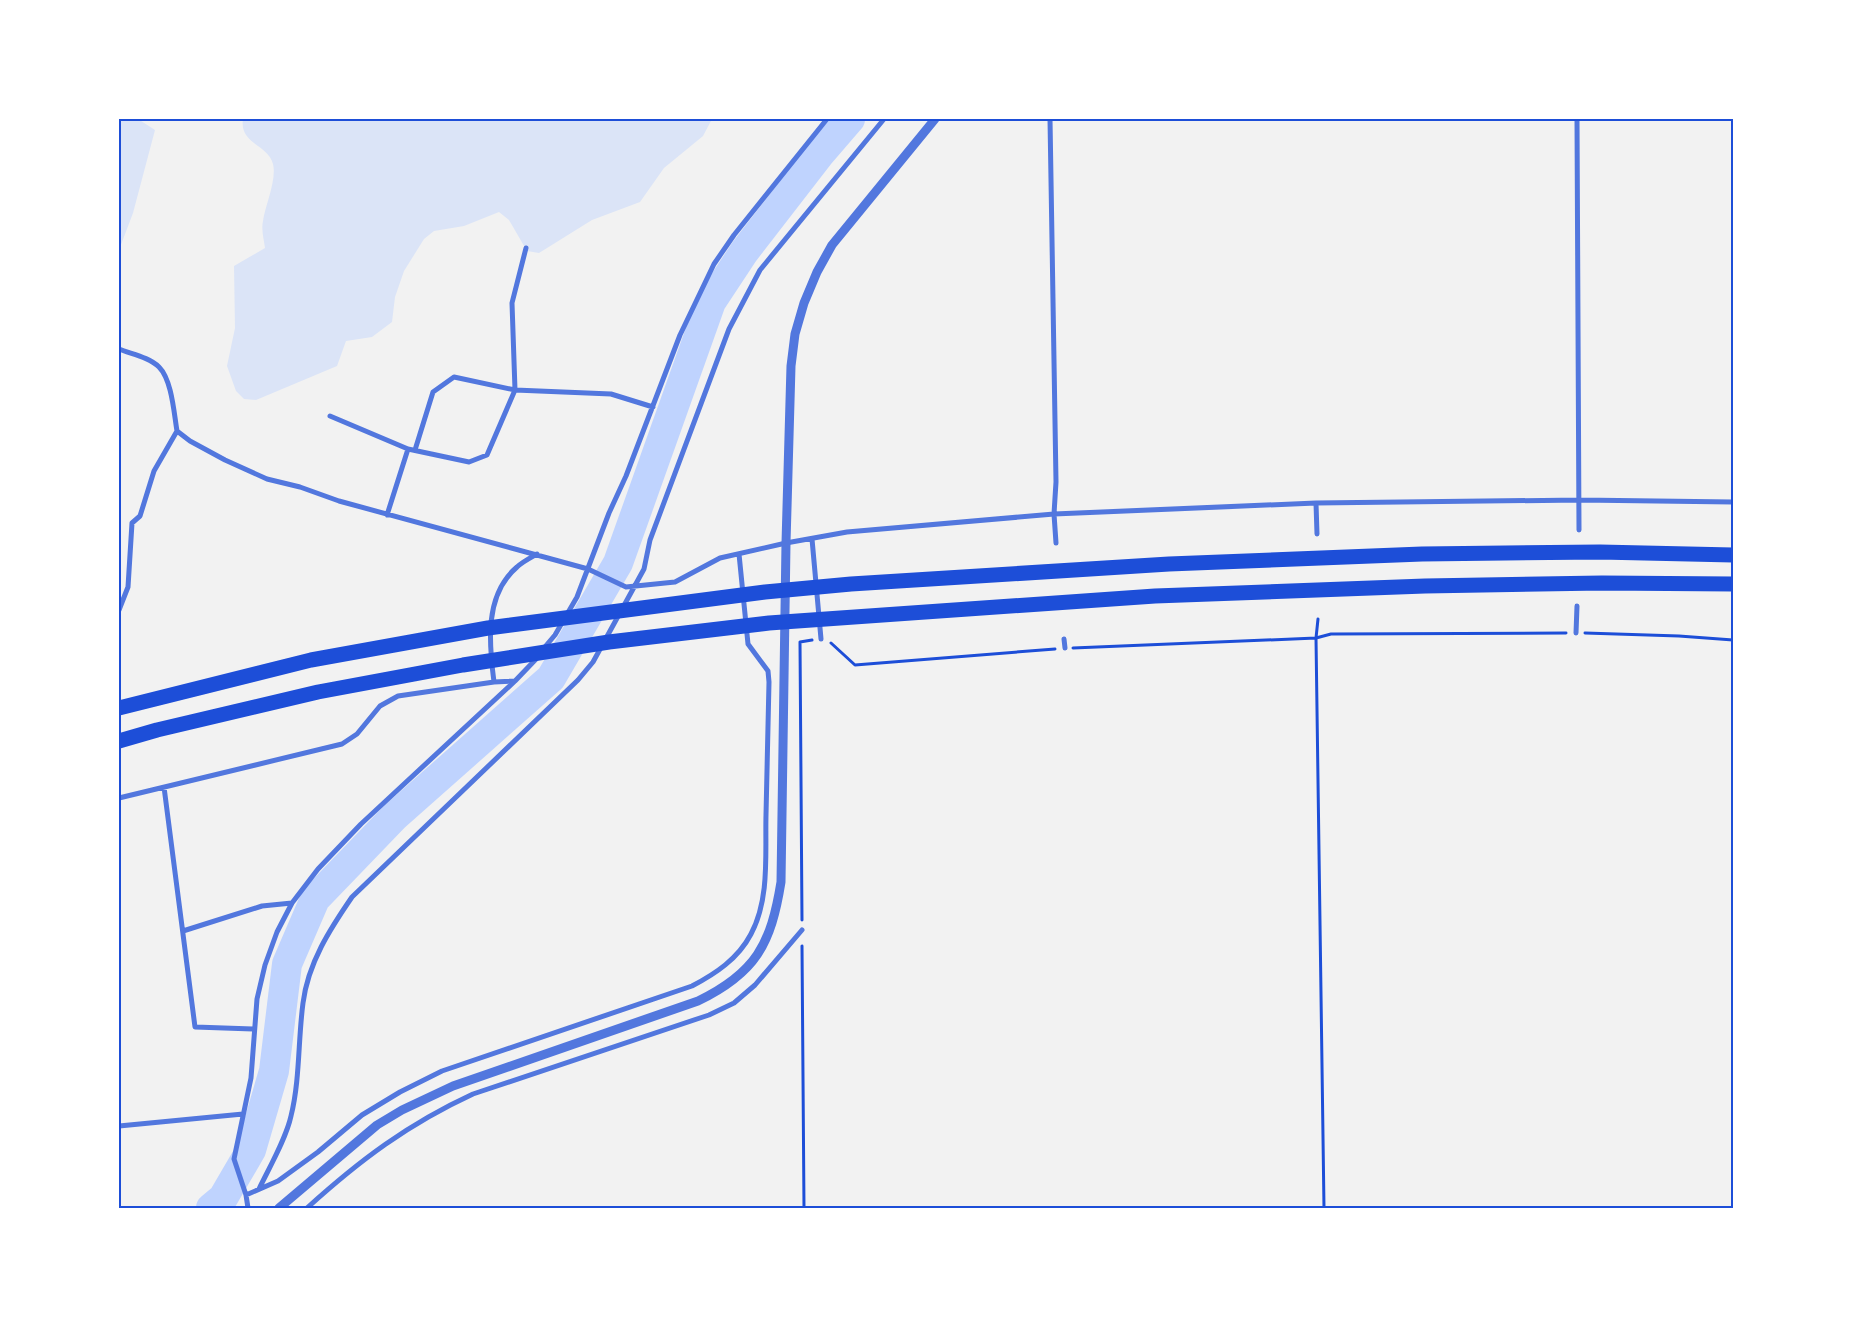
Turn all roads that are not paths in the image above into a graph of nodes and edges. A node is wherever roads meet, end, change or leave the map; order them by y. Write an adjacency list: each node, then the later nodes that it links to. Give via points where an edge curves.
1 (827, 119): 9 (street, via 714,264 680,335)
2 (884, 119): 29 (street, via 760,270 729,329 650,540 644,570)
3 (935, 119): 22 (street, via 832,245 804,303 795,334 791,366)
4 (1050, 119): 17 (street)
5 (1577, 119): 14 (street)
6 (526, 248): 8 (street, via 512,303)
7 (119, 350): 11 (street, via 159,367 167,380)
8 (515, 390): 9 (street, via 611,394); 13 (street, via 488,455 469,462); 13 (street, via 454,378 433,392)
9 (652, 407): 27 (street)
10 (330, 416): 12 (street)
11 (177, 432): 18 (street, via 225,460 267,479); 31 (street, via 154,471 140,516 132,523 128,587)
12 (408, 449): 13 (street); 18 (street)
13 (415, 450)
14 (1580, 500): 15 (street); 16 (street); 19 (street)
15 (1733, 502)
16 (1316, 503): 17 (street); 20 (street)
17 (1054, 514): 21 (street, via 847,532); 23 (street)
18 (387, 515): 24 (street)
19 (1579, 530)
20 (1317, 534)
21 (812, 539): 22 (street); 33 (street)
22 (786, 543): 25 (street); 51 (street, via 781,882 767,940 752,962 733,981 698,1001 453,1086 402,1110 377,1125)
23 (1056, 543)
24 (537, 554): 27 (street); 37 (street, via 517,567 495,600 490,634)
25 (738, 554): 29 (street, via 711,562 675,582); 48 (street, via 748,644 768,671 764,873 761,906 751,935 715,974 692,986 442,1071 400,1092 362,1115 278,1181)
26 (1733, 555): 38 (highway, via 1600,552 1422,554 1169,564 766,592 488,628 311,660)
27 (588, 569): 29 (street, via 626,587); 36 (street, via 577,597 555,635)
28 (1733, 584): 39 (highway, via 1602,583 1155,596 769,623 609,642 463,665 318,692)
29 (634, 586): 48 (street, via 593,662 578,680 352,897 330,928 313,963 303,1001 291,1117)
30 (1577, 606): 32 (street)
31 (119, 610)
32 (1576, 633)
33 (821, 639)
34 (1064, 639): 35 (street)
35 (1065, 648)
36 (515, 681): 37 (street); 42 (street, via 361,824 318,869)
37 (494, 682): 40 (street, via 398,696 380,706 357,734 342,744)
38 (119, 708)
39 (119, 741)
40 (164, 787): 41 (street); 44 (street)
41 (119, 798)
42 (292, 904): 44 (street, via 262,906); 45 (street, via 265,964 256,999)
43 (802, 930): 52 (street, via 755,985 734,1003 709,1015 473,1094 443,1108 400,1133)
44 (183, 931): 45 (street, via 195,1027)
45 (253, 1030): 46 (street, via 251,1078)
46 (243, 1114): 47 (street); 49 (street, via 234,1159)
47 (119, 1126)
48 (259, 1190): 49 (street)
49 (246, 1195): 50 (street)
50 (248, 1208)
51 (279, 1208)
52 (308, 1208)

